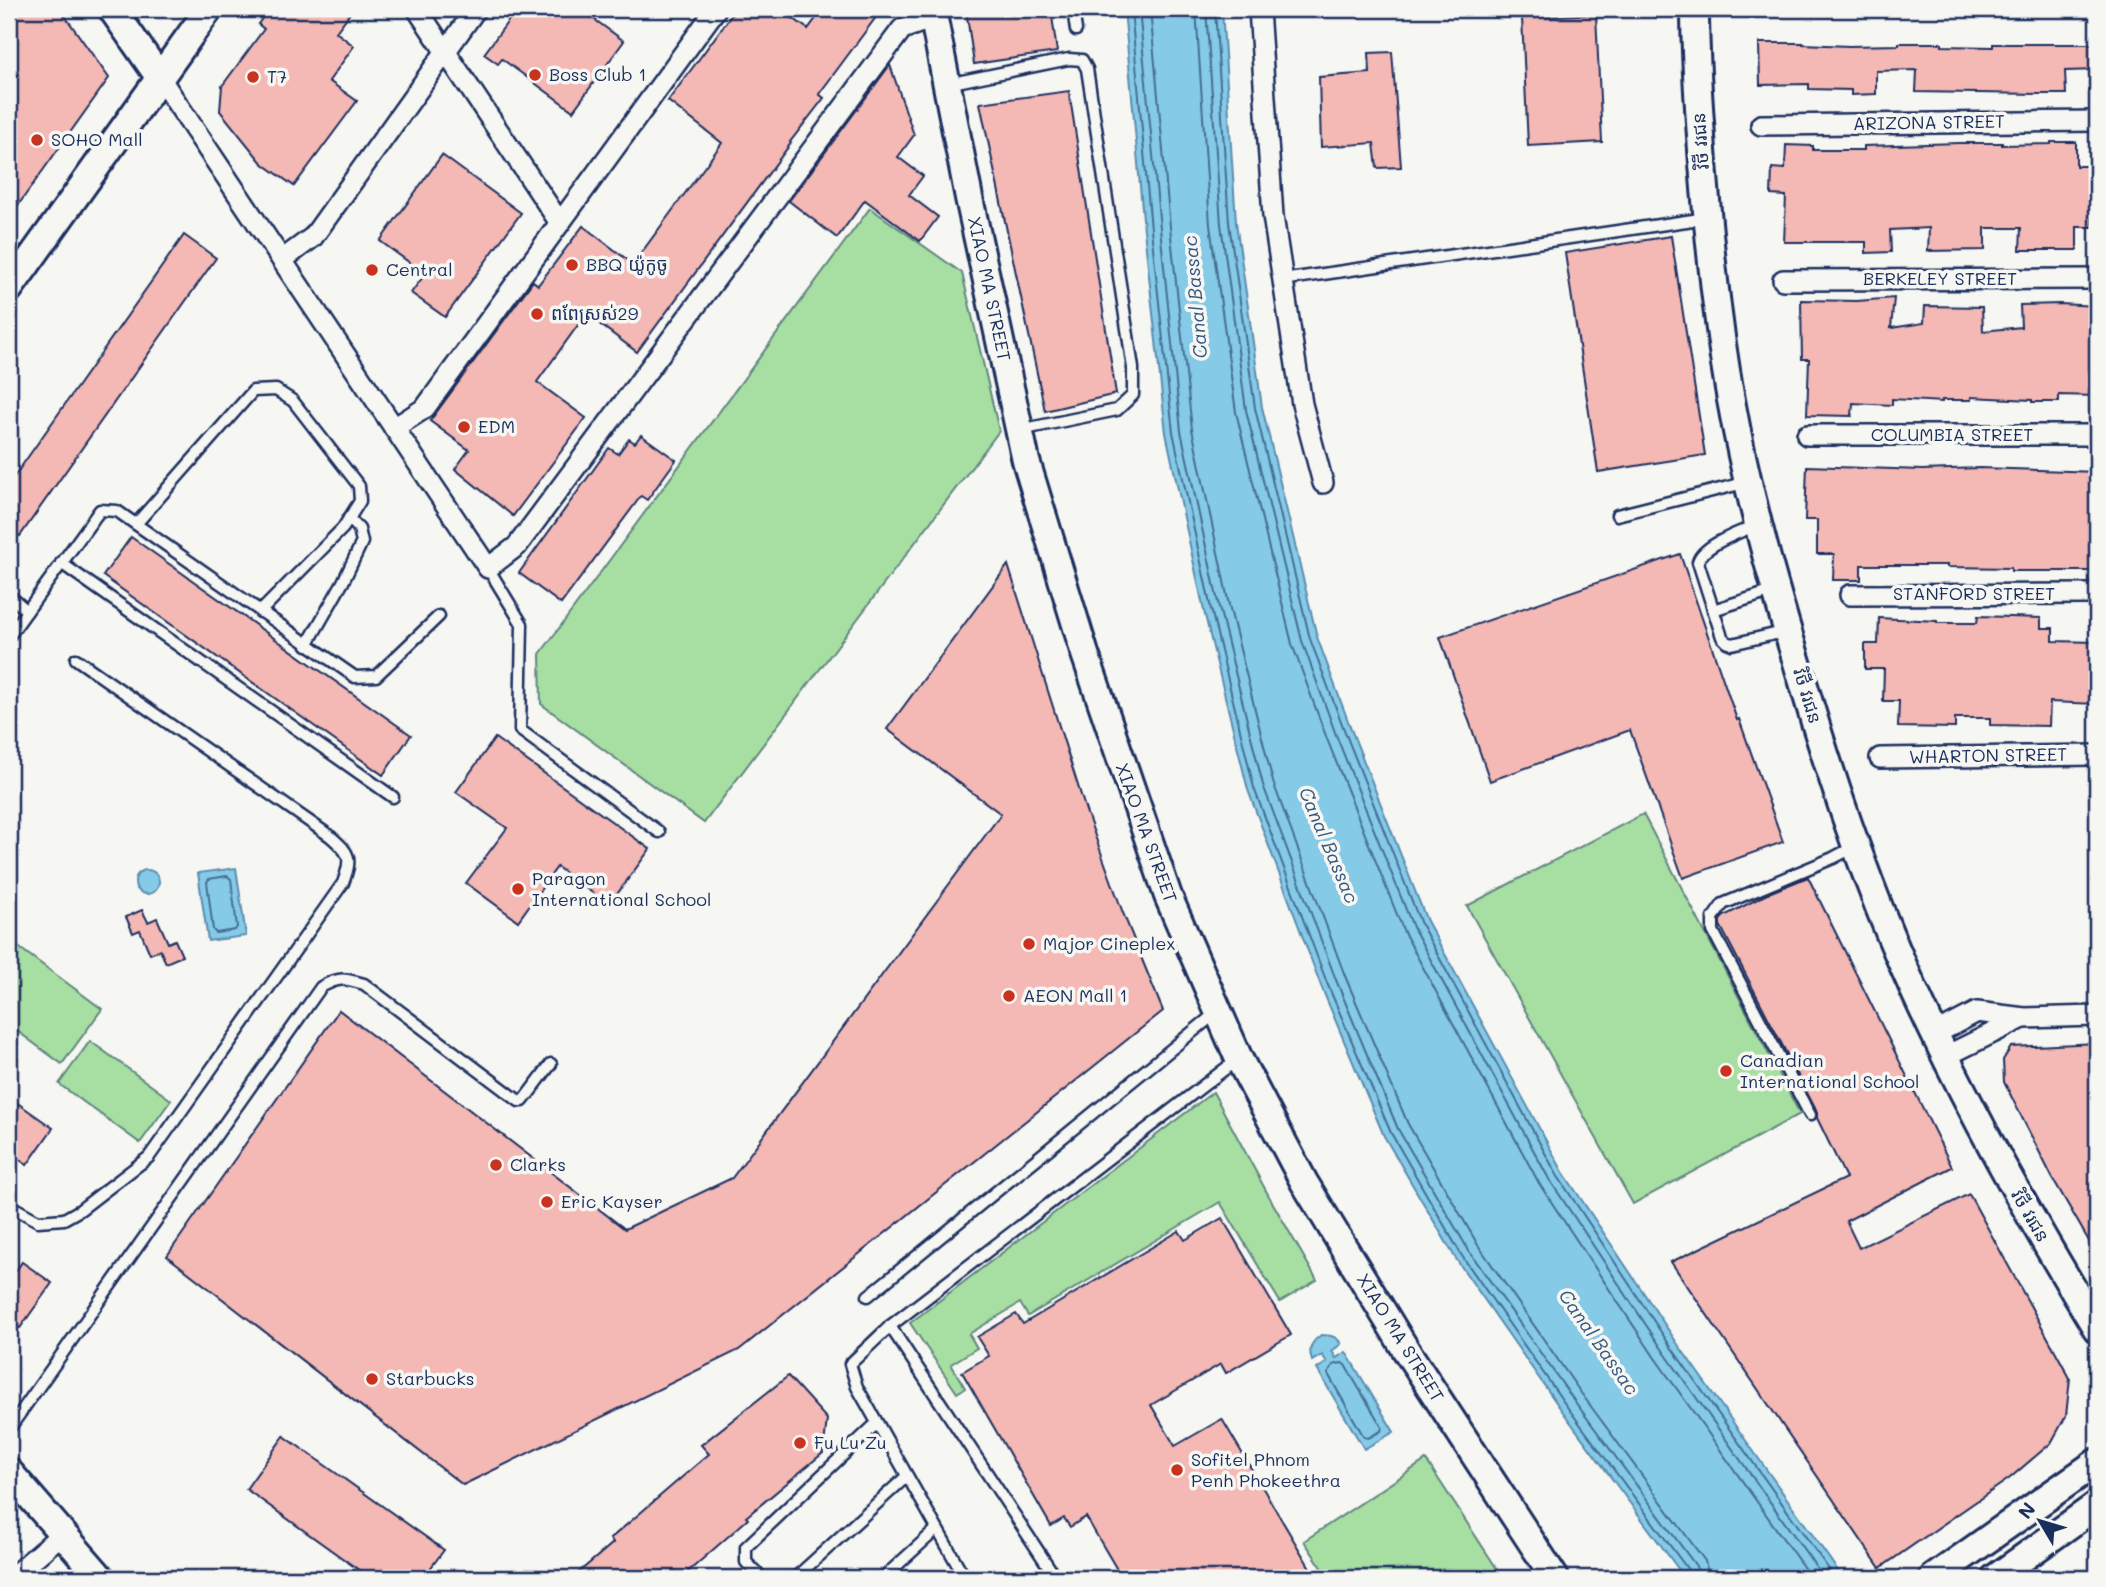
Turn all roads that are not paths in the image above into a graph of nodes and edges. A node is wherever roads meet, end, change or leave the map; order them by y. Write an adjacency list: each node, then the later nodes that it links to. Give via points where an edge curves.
1 (112, 9): 12 (street)
2 (209, 9): 12 (street)
3 (417, 9): 11 (street)
4 (476, 9): 11 (street)
5 (716, 9): 17 (street)
6 (1073, 9): 10 (lane)
7 (1259, 9): 21 (street, via 1273,216)
8 (1695, 9): 16 (street, វិថី វរជន)
9 (932, 13): 13 (street, XIAO MA STREET); 34 (street, via 902,29 517,546)
10 (1076, 30)
11 (447, 52): 17 (street); 18 (street, via 313,237)
12 (160, 78): 18 (street); 22 (street)
13 (947, 84): 24 (street, XIAO MA STREET); 24 (lane, via 1069,59 1082,60 1087,69 1133,368 1133,395 1117,410)
14 (2097, 121): 15 (street, ARIZONA STREET)
15 (1761, 125)
16 (1707, 218): 21 (lane); 27 (street, វិថី វរជន, via 1729,389)
17 (560, 223): 23 (street, via 425,408)
18 (282, 260): 23 (street)
19 (1783, 279): 20 (street, BERKELEY STREET)
20 (2097, 279)
21 (1282, 280): 28 (street, via 1302,404)
22 (9, 289)
23 (394, 428): 34 (street)
24 (1020, 430): 52 (street, XIAO MA STREET, via 1058,570 1131,794 1167,897)
25 (1807, 435): 26 (street, COLUMBIA STREET)
26 (2097, 435)
27 (1749, 482): 29 (lane); 32 (street, វិថី វរជន)
28 (1323, 483)
29 (1617, 515)
30 (349, 518): 31 (lane, via 360,501 359,486 293,401 276,390 253,391); 41 (lane); 45 (lane, via 359,529 362,542)
31 (136, 524): 33 (lane, via 117,511 100,510); 41 (lane)
32 (1758, 524): 35 (street, វិថី វរជន); 39 (lane, via 1700,556)
33 (61, 562): 40 (lane); 49 (lane)
34 (488, 568): 50 (lane, via 522,624 520,730)
35 (1776, 590): 39 (lane); 43 (street, វិថី វរជន)
36 (2097, 594): 38 (street, STANFORD STREET)
37 (9, 595): 40 (lane)
38 (1850, 595)
39 (1713, 610): 43 (lane, via 1722,637 1732,644)
40 (27, 611): 44 (lane)
41 (260, 612): 45 (lane)
42 (439, 616): 45 (lane, via 376,676 355,677)
43 (1787, 631): 51 (street, វិថី វរជន)
44 (9, 636)
45 (307, 645)
46 (76, 659): 58 (lane, via 330,836 345,849 350,863 343,883 149,1157 64,1219 38,1221)
47 (2097, 755): 48 (street, WHARTON STREET)
48 (1880, 758)
49 (393, 797)
50 (659, 832)
51 (1855, 846): 54 (street, វិថី វរជន); 57 (lane, via 1723,904 1713,918 1713,931)
52 (1217, 1012): 55 (street, XIAO MA STREET); 59 (lane)
53 (2097, 1016): 54 (street, via 1977,1012)
54 (1940, 1045): 61 (street, វិថី វរជន, via 2011,1183)
55 (1238, 1059): 60 (lane); 77 (street, XIAO MA STREET, via 1304,1182 1399,1338)
56 (551, 1064): 63 (lane, via 519,1101 364,984 345,978 321,987)
57 (1810, 1115)
58 (9, 1205)
59 (867, 1296)
60 (890, 1326): 62 (lane, via 850,1364); 76 (lane)
61 (2097, 1329)
62 (877, 1423): 66 (lane); 72 (lane, via 746,1548 746,1562)
63 (9, 1429)
64 (2097, 1463): 78 (street)
65 (9, 1472): 69 (street)
66 (907, 1476): 68 (lane); 73 (lane)
67 (2097, 1505): 79 (street)
68 (937, 1529): 74 (lane); 75 (lane)
69 (63, 1533): 70 (street); 71 (street)
70 (10, 1578)
71 (101, 1578)
72 (762, 1578)
73 (795, 1578)
74 (883, 1578)
75 (965, 1578)
76 (1056, 1578)
77 (1555, 1578)
78 (1933, 1578)
79 (1995, 1578)

